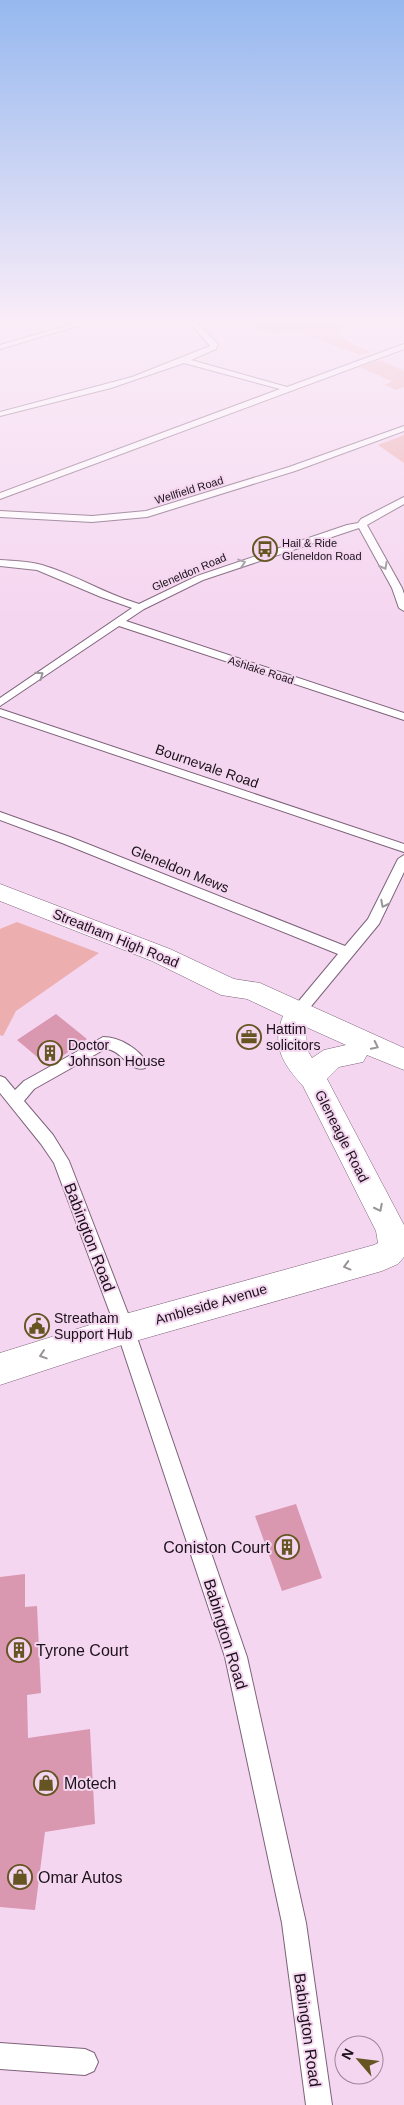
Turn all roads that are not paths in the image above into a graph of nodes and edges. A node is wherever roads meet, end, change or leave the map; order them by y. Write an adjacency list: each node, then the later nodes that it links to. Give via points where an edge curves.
1 (200, 420): 3 (street)
2 (404, 428): 5 (street, Wellfield Road, via 292,469 147,514 113,520)
3 (3, 492)
4 (404, 500): 6 (street, Gleneldon Road, via 364,521)
5 (0, 514)
6 (362, 526): 8 (street, Gleneldon Road, one-way to 6, via 200,578 350,527); 9 (street, one-way to 9, via 397,588)
7 (0, 563): 8 (street, via 46,568)
8 (140, 607): 10 (street, Gleneldon Road)
9 (404, 608)
10 (117, 622): 11 (street, Gleneldon Road, one-way to 10); 13 (street, Ashlake Road)
11 (0, 703)
12 (0, 712): 15 (street, Bournevale Road)
13 (404, 717)
14 (0, 816): 18 (street, Gleneldon Mews)
15 (404, 848)
16 (404, 859): 18 (street, one-way to 18, via 374,921)
17 (0, 892): 19 (highway, Streatham High Road, via 161,955 230,988 237,1000)
18 (348, 953): 19 (street)
19 (295, 1018): 20 (highway, Streatham High Road); 21 (highway, Streatham High Road, one-way to 21); 23 (highway, Gleneagle Road, via 290,1041 302,1067)
20 (353, 1055): 23 (highway, via 333,1056); 24 (highway, Streatham High Road)
21 (404, 1060)
22 (140, 1064): 26 (street, via 119,1046 103,1044 29,1085)
23 (313, 1079): 27 (highway, Gleneagle Road, one-way to 27, via 391,1230)
24 (404, 1081)
25 (0, 1082): 26 (street, Babington Road)
26 (15, 1101): 28 (street, Babington Road, via 48,1139 61,1161)
27 (398, 1254): 28 (highway, Ambleside Avenue, one-way to 28)
28 (125, 1328): 29 (highway, Ambleside Avenue, one-way to 29); 32 (street, Babington Road, via 236,1657 294,1923)
29 (0, 1369)
30 (0, 2056): 31 (street)
31 (86, 2062)
32 (319, 2105)

